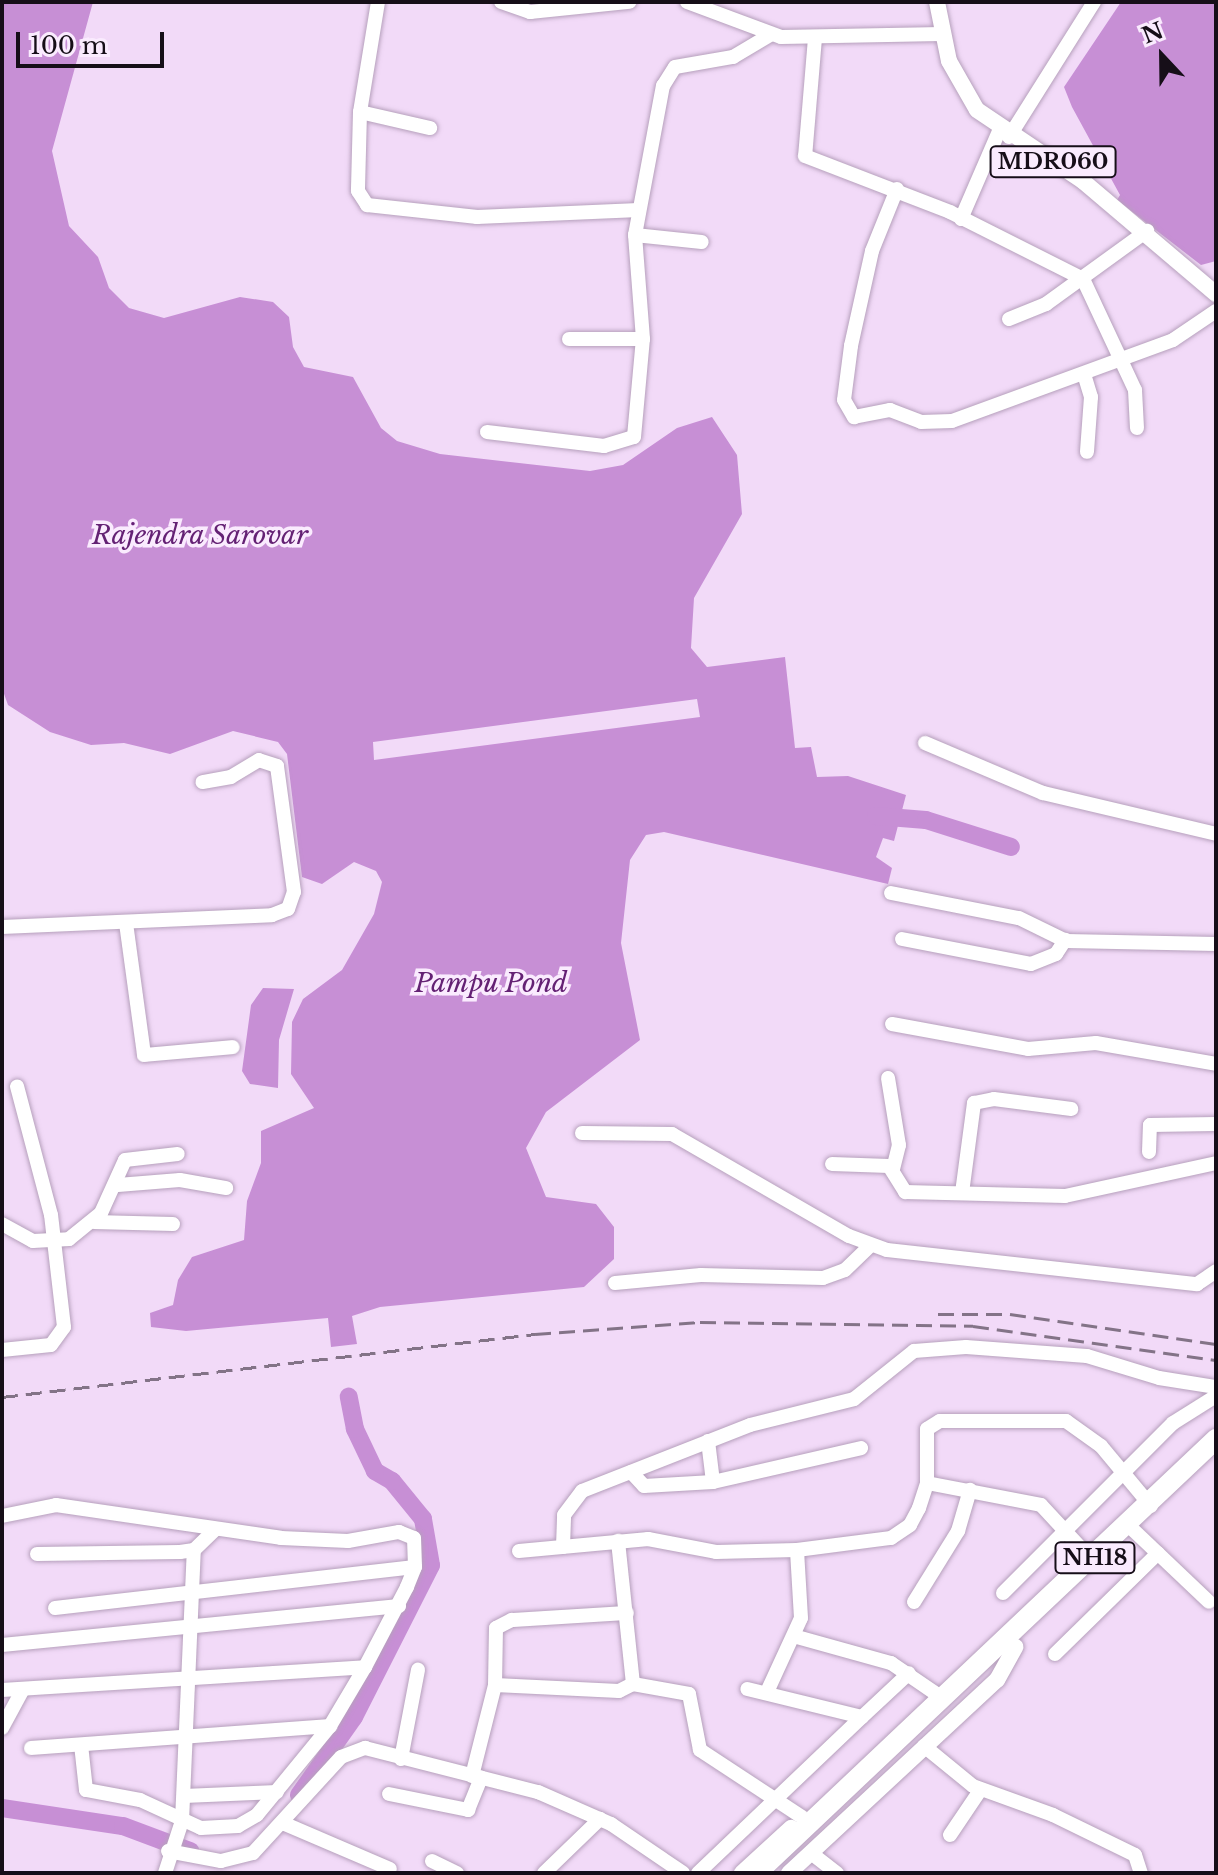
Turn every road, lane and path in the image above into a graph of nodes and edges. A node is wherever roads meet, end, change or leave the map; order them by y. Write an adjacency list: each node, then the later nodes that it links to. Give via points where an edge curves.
1 (378, 2): 10 (street)
2 (501, 2): 3 (street, via 530,12)
3 (629, 2)
4 (687, 2): 8 (street)
5 (937, 2): 7 (main road, MDR060)
6 (1094, 2): 12 (street)
7 (942, 34): 9 (street); 12 (main road, MDR060, via 963,92)
8 (770, 35): 9 (street); 14 (street, via 733,57 668,73)
9 (815, 38): 13 (street, via 805,156)
10 (360, 112): 11 (street); 14 (street, via 358,191 377,211 477,217)
11 (430, 128)
12 (1005, 133): 15 (street); 16 (main road, MDR060, via 1084,182)
13 (897, 189): 15 (street); 26 (street, via 866,278 844,400 848,413 861,418 890,410 921,422 952,421)
14 (639, 210): 17 (street)
15 (961, 219): 19 (street)
16 (1147, 231): 19 (street); 20 (main road, MDR060)
17 (635, 235): 18 (street); 24 (street)
18 (702, 242)
19 (1083, 279): 22 (street); 25 (street)
20 (1216, 294)
21 (1216, 311): 25 (street, via 1191,330)
22 (1009, 319)
23 (569, 339): 24 (street)
24 (643, 339): 28 (street, via 637,430 627,443 547,444)
25 (1123, 359): 26 (street); 27 (street, via 1135,390)
26 (1084, 374): 29 (street, via 1091,397)
27 (1137, 428)
28 (487, 432)
29 (1087, 452)
30 (925, 743): 32 (street, via 1043,793)
31 (202, 782): 34 (street, via 231,777 259,760 277,766 291,904 272,915)
32 (1216, 834)
33 (891, 893): 37 (street, via 1019,918)
34 (126, 923): 35 (street, via 87,919); 40 (street, via 144,1055)
35 (2, 927)
36 (902, 939): 37 (street, via 1031,964 1056,954)
37 (1065, 940): 38 (street)
38 (1216, 944)
39 (892, 1024): 41 (street, via 1028,1049 1096,1043)
40 (233, 1047)
41 (1216, 1064)
42 (888, 1078): 51 (street, via 899,1145)
43 (17, 1086): 58 (street)
44 (1071, 1109): 54 (street, via 994,1099 974,1103)
45 (1216, 1124): 47 (street, via 1150,1125)
46 (582, 1133): 59 (street, via 672,1134)
47 (1149, 1152)
48 (178, 1154): 52 (street, via 125,1160)
49 (1216, 1163): 54 (street, via 1131,1179 1085,1196)
50 (832, 1164): 51 (street)
51 (893, 1169): 54 (street, via 905,1192)
52 (118, 1185): 53 (street, via 180,1180); 55 (street)
53 (226, 1188)
54 (962, 1193)
55 (94, 1222): 57 (street); 58 (street)
56 (2, 1224): 58 (street, via 33,1241)
57 (173, 1224)
58 (56, 1243): 62 (street, via 61,1338 51,1345)
59 (871, 1245): 60 (street, via 1197,1284); 61 (street, via 845,1270 823,1278 701,1275)
60 (1216, 1271)
61 (615, 1283)
62 (2, 1350)
63 (1216, 1387): 66 (street, via 1159,1378 1087,1356 934,1347 896,1360 854,1399)
64 (1216, 1396): 69 (street, via 1193,1406)
65 (1216, 1439): 74 (highway, NH18)
66 (708, 1441): 70 (street); 71 (street)
67 (861, 1448): 71 (street)
68 (1216, 1450): 77 (highway, NH18)
69 (1123, 1471): 72 (street, via 1084,1430 1066,1421 940,1421 927,1429); 74 (street); 76 (street)
70 (631, 1472): 71 (street, via 644,1486); 80 (street, via 570,1500)
71 (713, 1482)
72 (927, 1483): 73 (street); 82 (street, via 902,1533)
73 (970, 1490): 76 (street, via 1019,1496 1041,1505); 90 (street, via 958,1531)
74 (1151, 1506): 77 (highway, NH18)
75 (2, 1516): 78 (street, via 56,1505)
76 (1068, 1529): 86 (street); 88 (street)
77 (1133, 1530): 84 (street); 86 (highway, NH18); 97 (highway, NH18)
78 (214, 1531): 81 (street); 87 (street, via 320,1541 408,1533 417,1551)
79 (618, 1541): 80 (street); 82 (street, via 673,1541 716,1552); 94 (street)
80 (563, 1547): 83 (street)
81 (194, 1550): 85 (street); 89 (street)
82 (797, 1550): 96 (street)
83 (519, 1551)
84 (1158, 1553): 91 (street); 99 (street)
85 (37, 1554)
86 (1092, 1560): 97 (highway, NH18)
87 (415, 1567): 89 (street); 92 (street)
88 (1003, 1593)
89 (191, 1597): 93 (street); 95 (street)
90 (914, 1602)
91 (1209, 1602)
92 (399, 1606): 95 (street); 100 (street)
93 (55, 1608)
94 (627, 1613): 105 (street); 106 (street, via 501,1623 495,1634)
95 (189, 1628): 98 (street); 104 (street)
96 (797, 1637): 102 (street); 110 (street)
97 (1014, 1641): 103 (highway, NH18); 111 (main road, via 975,1657); 117 (main road, via 997,1680)
98 (2, 1645)
99 (1055, 1654)
100 (365, 1667): 104 (street); 113 (street)
101 (418, 1670): 119 (street)
102 (909, 1673): 111 (street); 112 (street)
103 (974, 1677): 141 (highway, NH18); 142 (highway, NH18)
104 (186, 1683): 109 (street); 115 (street)
105 (633, 1684): 106 (street, via 619,1691); 125 (street, via 689,1694 700,1750)
106 (495, 1685): 120 (street)
107 (747, 1689): 110 (street)
108 (2, 1690): 109 (street)
109 (22, 1691): 114 (street)
110 (767, 1692): 112 (street)
111 (935, 1693): 126 (main road)
112 (862, 1717): 125 (street)
113 (330, 1726): 115 (street); 122 (street)
114 (2, 1728)
115 (185, 1737): 116 (street); 124 (street)
116 (81, 1745): 118 (street); 129 (street, via 86,1790 140,1800)
117 (924, 1746): 121 (street); 132 (main road)
118 (31, 1748)
119 (401, 1759): 120 (street); 128 (street, via 352,1749)
120 (477, 1777): 123 (street, via 468,1810); 127 (street, via 538,1792)
121 (981, 1789): 130 (street); 145 (street, via 1053,1815 1135,1855)
122 (277, 1792): 124 (street); 129 (street, via 238,1826)
123 (389, 1794)
124 (184, 1796): 129 (street)
125 (778, 1799): 126 (street); 139 (street)
126 (802, 1817): 140 (main road)
127 (600, 1819): 137 (street); 138 (street)
128 (285, 1824): 131 (street, via 266,1844 238,1859); 134 (street)
129 (179, 1827): 131 (street)
130 (950, 1835)
131 (168, 1849): 135 (street)
132 (811, 1853): 143 (main road); 144 (street)
133 (432, 1861): 136 (street)
134 (390, 1869)
135 (165, 1873)
136 (457, 1873)
137 (544, 1873)
138 (683, 1873)
139 (698, 1873)
140 (742, 1873)
141 (757, 1873)
142 (771, 1873)
143 (789, 1873)
144 (837, 1873)
145 (1141, 1873)

